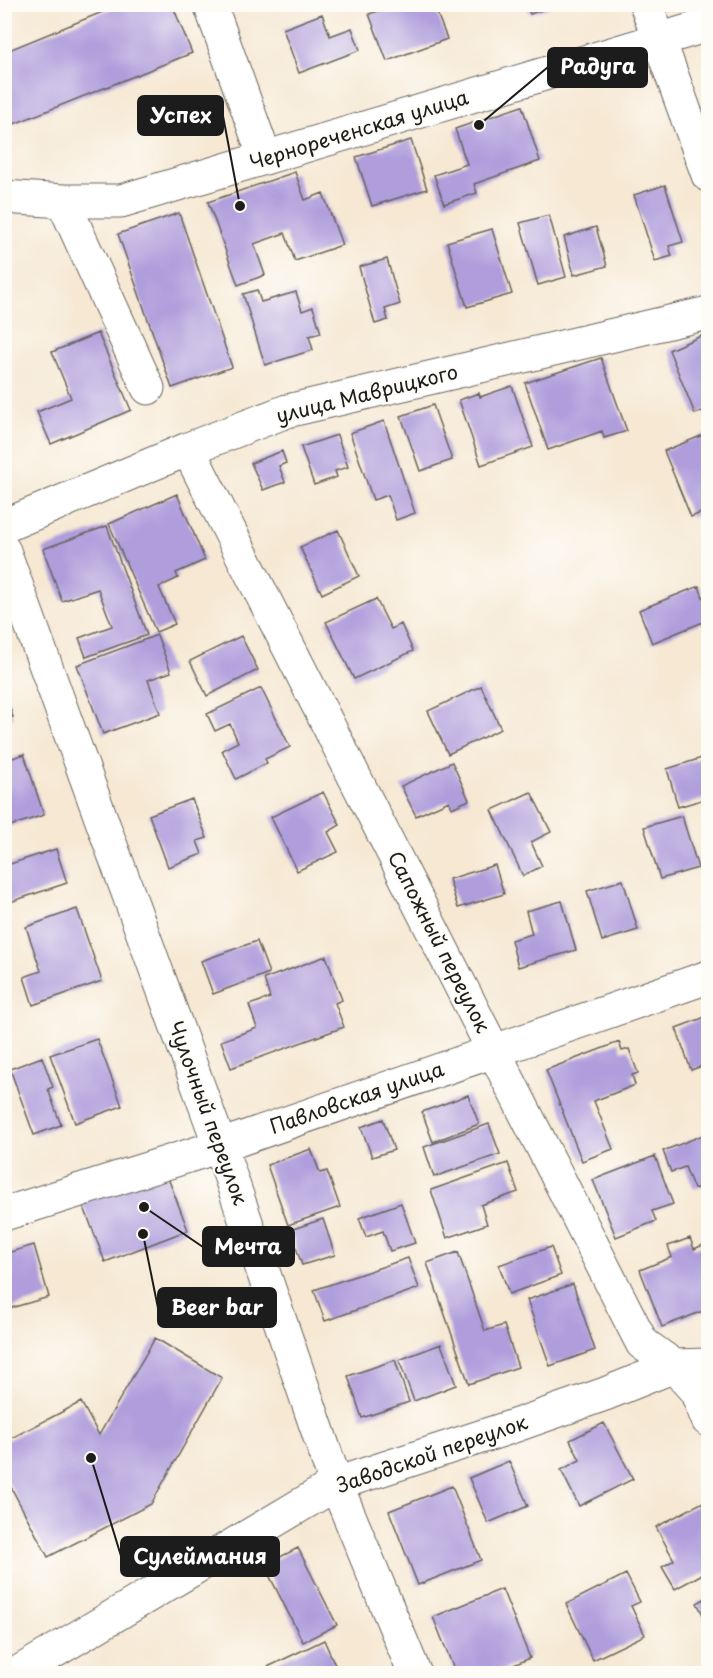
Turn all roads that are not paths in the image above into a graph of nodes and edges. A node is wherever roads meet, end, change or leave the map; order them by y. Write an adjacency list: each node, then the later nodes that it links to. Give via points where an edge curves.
1 (210, 4): 5 (street)
2 (646, 4): 4 (street)
3 (708, 25): 4 (street, Чернореченская улица)
4 (659, 40): 5 (street, Чернореченская улица); 6 (street)
5 (265, 158): 8 (street, Чернореченская улица, via 121,201)
6 (708, 175)
7 (4, 197): 8 (street, Чернореченская улица)
8 (63, 201): 10 (street)
9 (708, 313): 11 (street, улица Маврицкого, via 287,411)
10 (148, 388)
11 (188, 449): 12 (street, улица Маврицкого); 15 (street, Сапожный переулок)
12 (4, 526)
13 (4, 551): 16 (street, Чулочный переулок)
14 (708, 977): 15 (street, Павловская улица)
15 (494, 1050): 16 (street, Павловская улица); 18 (street, Сапожный переулок, via 642,1342)
16 (220, 1146): 17 (street, Павловская улица); 20 (street, Чулочный переулок)
17 (4, 1214)
18 (674, 1366): 19 (street, Сапожный переулок); 20 (street, Заводской переулок, via 605,1394)
19 (705, 1390)
20 (336, 1484): 21 (street, Заводской переулок); 22 (street, Чулочный переулок)
21 (16, 1674)
22 (415, 1674)

